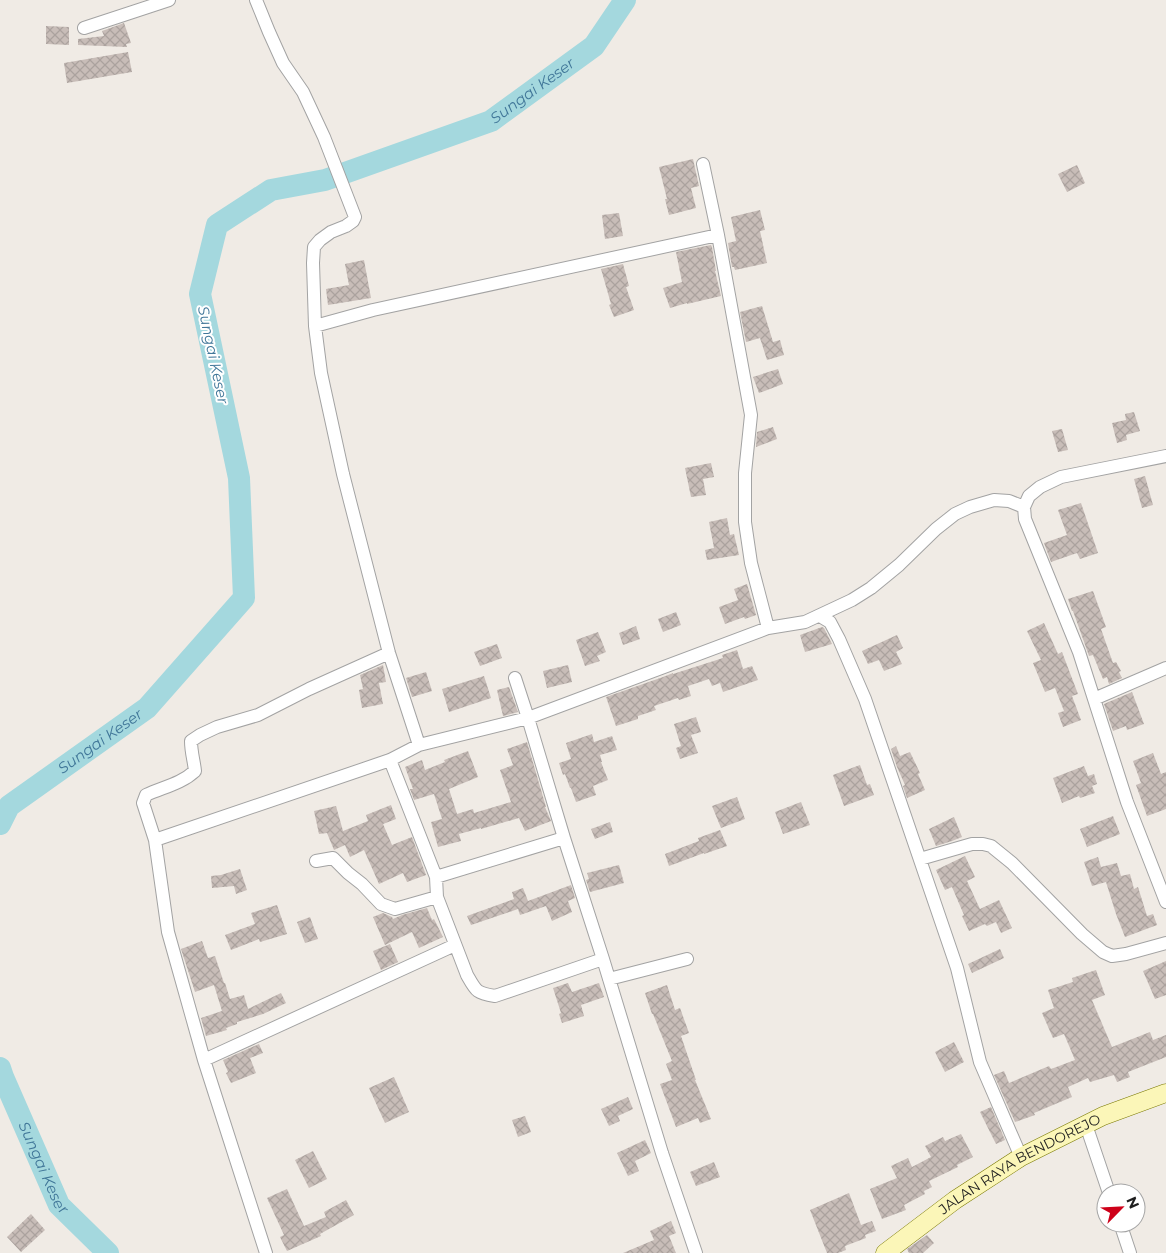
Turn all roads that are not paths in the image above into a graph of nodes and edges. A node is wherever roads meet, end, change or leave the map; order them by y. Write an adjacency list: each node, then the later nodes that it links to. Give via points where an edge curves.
1 (170, 0): 3 (street)
2 (256, 0): 7 (street, via 283,63 303,92 324,137 355,217 346,226 320,240 314,248)
3 (133, 6): 4 (street)
4 (84, 28)
5 (703, 164): 6 (street)
6 (718, 235): 7 (street, via 373,310); 11 (street, via 751,415 744,473 745,522 750,563)
7 (315, 326): 12 (street, via 321,373 343,474)
8 (1166, 456): 9 (street, via 1061,477 1040,486 1029,496)
9 (1024, 507): 10 (street, via 994,500 955,514 871,588); 15 (street, via 1025,519 1079,652)
10 (820, 616): 11 (street); 21 (street, via 830,622 839,638 865,699)
11 (768, 628): 16 (street)
12 (389, 653): 17 (street); 20 (street, via 258,715 217,727 191,741 195,771 188,778 146,795 143,804)
13 (1166, 668): 15 (street)
14 (515, 678): 16 (street)
15 (1094, 699): 25 (street, via 1127,802)
16 (528, 718): 17 (street); 19 (street)
17 (419, 745): 18 (street)
18 (390, 760): 20 (street); 23 (street)
19 (564, 838): 23 (street); 28 (street)
20 (155, 840): 31 (street, via 168,932)
21 (920, 859): 26 (street, via 972,844 991,846 1103,952 1112,956); 34 (street, via 957,968 980,1062)
22 (316, 861): 24 (street, via 333,858 381,904 395,909)
23 (436, 877): 24 (street)
24 (437, 897): 27 (street)
25 (1166, 902)
26 (1166, 943)
27 (456, 945): 28 (street, via 473,986 481,994 495,996); 31 (street)
28 (603, 959): 30 (street)
29 (688, 959): 30 (street)
30 (609, 979): 38 (street)
31 (204, 1060): 37 (street)
32 (1166, 1093): 33 (main road, JALAN RAYA BENDOREJO)
33 (1086, 1125): 34 (main road, JALAN RAYA BENDOREJO); 35 (street)
34 (1021, 1157): 39 (main road, JALAN RAYA BENDOREJO, via 955,1200)
35 (1106, 1183)
36 (1123, 1233): 40 (street)
37 (266, 1253)
38 (696, 1253)
39 (885, 1253)
40 (1130, 1253)

